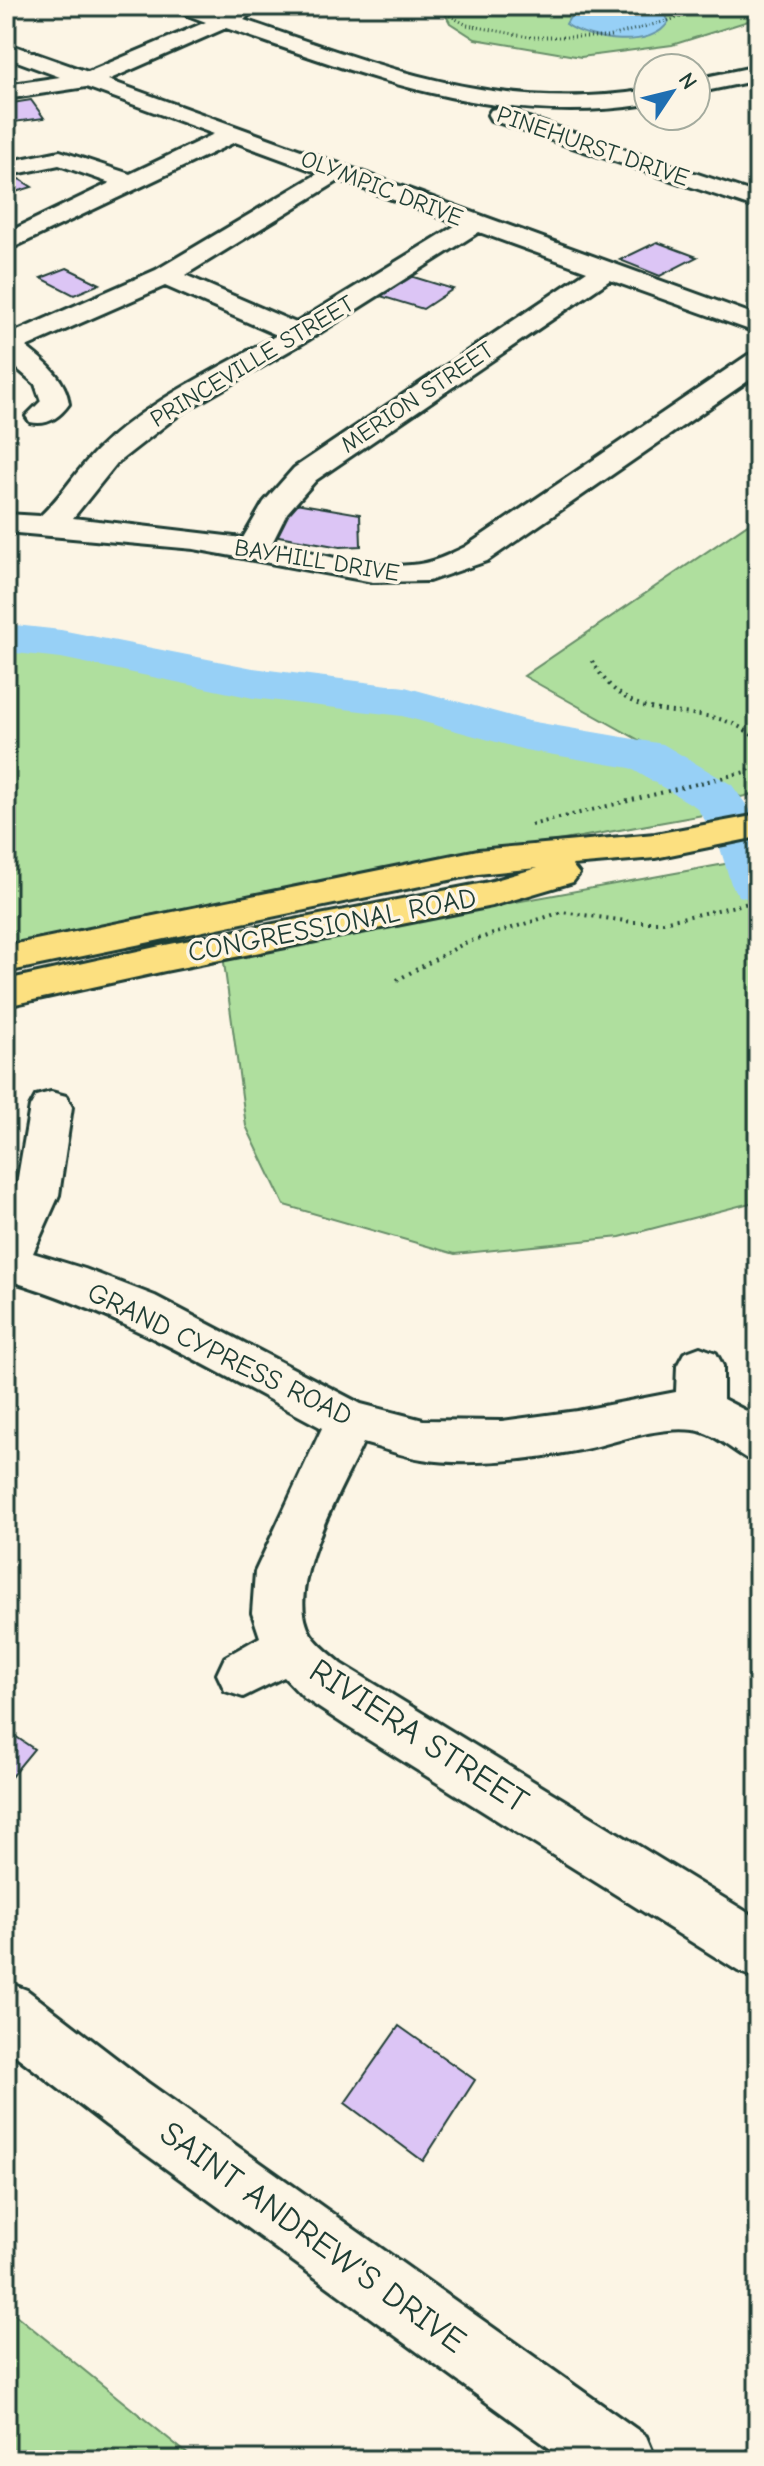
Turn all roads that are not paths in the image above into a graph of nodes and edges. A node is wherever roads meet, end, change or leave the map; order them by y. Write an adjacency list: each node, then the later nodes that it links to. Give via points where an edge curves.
1 (181, 6): 3 (street)
2 (257, 6): 3 (street)
3 (227, 22): 6 (street); 8 (street)
4 (6, 50): 6 (street, OLYMPIC DRIVE)
5 (758, 73): 7 (street)
6 (89, 80): 10 (street); 14 (street, OLYMPIC DRIVE)
7 (712, 83)
8 (429, 88): 13 (street, via 491,101); 15 (street, PINEHURST DRIVE)
9 (712, 88): 12 (street)
10 (6, 92)
11 (632, 99): 13 (street)
12 (748, 101)
13 (593, 105): 15 (street)
14 (234, 133): 17 (street, OLYMPIC DRIVE); 18 (street)
15 (548, 133): 19 (street, PINEHURST DRIVE)
16 (6, 169): 18 (street, via 64,153)
17 (340, 170): 20 (street, OLYMPIC DRIVE); 23 (street)
18 (133, 183): 21 (street)
19 (758, 202)
20 (476, 223): 22 (street, OLYMPIC DRIVE); 25 (street, PRINCEVILLE STREET)
21 (6, 243)
22 (607, 270): 24 (street, OLYMPIC DRIVE); 31 (street, MERION STREET, via 305,474 280,499)
23 (165, 276): 25 (street); 26 (street)
24 (758, 325)
25 (298, 334): 30 (street, PRINCEVILLE STREET, via 214,380 135,433)
26 (7, 346): 28 (street, via 55,393 55,404)
27 (758, 361): 31 (street, BAYHILL DRIVE, via 476,554 440,570 379,573)
28 (40, 416)
29 (6, 523): 30 (street, BAYHILL DRIVE)
30 (48, 525): 31 (street, BAYHILL DRIVE)
31 (254, 549)
32 (758, 826): 33 (main road, CONGRESSIONAL ROAD)
33 (659, 846): 34 (main road, CONGRESSIONAL ROAD, via 478,862); 35 (main road, CONGRESSIONAL ROAD, via 492,894)
34 (6, 959)
35 (6, 993)
36 (51, 1107): 37 (street, via 37,1195)
37 (7, 1264): 38 (street, GRAND CYPRESS ROAD, via 139,1309)
38 (349, 1420): 39 (street, GRAND CYPRESS ROAD, via 423,1440 502,1441 665,1412 700,1388); 40 (street, RIVIERA STREET, via 280,1572 278,1613)
39 (758, 1444)
40 (289, 1647): 41 (street); 42 (street, RIVIERA STREET, via 323,1681 364,1708)
41 (243, 1674)
42 (758, 1951)
43 (6, 2011): 44 (street, SAINT ANDREW'S DRIVE)
44 (622, 2460)

